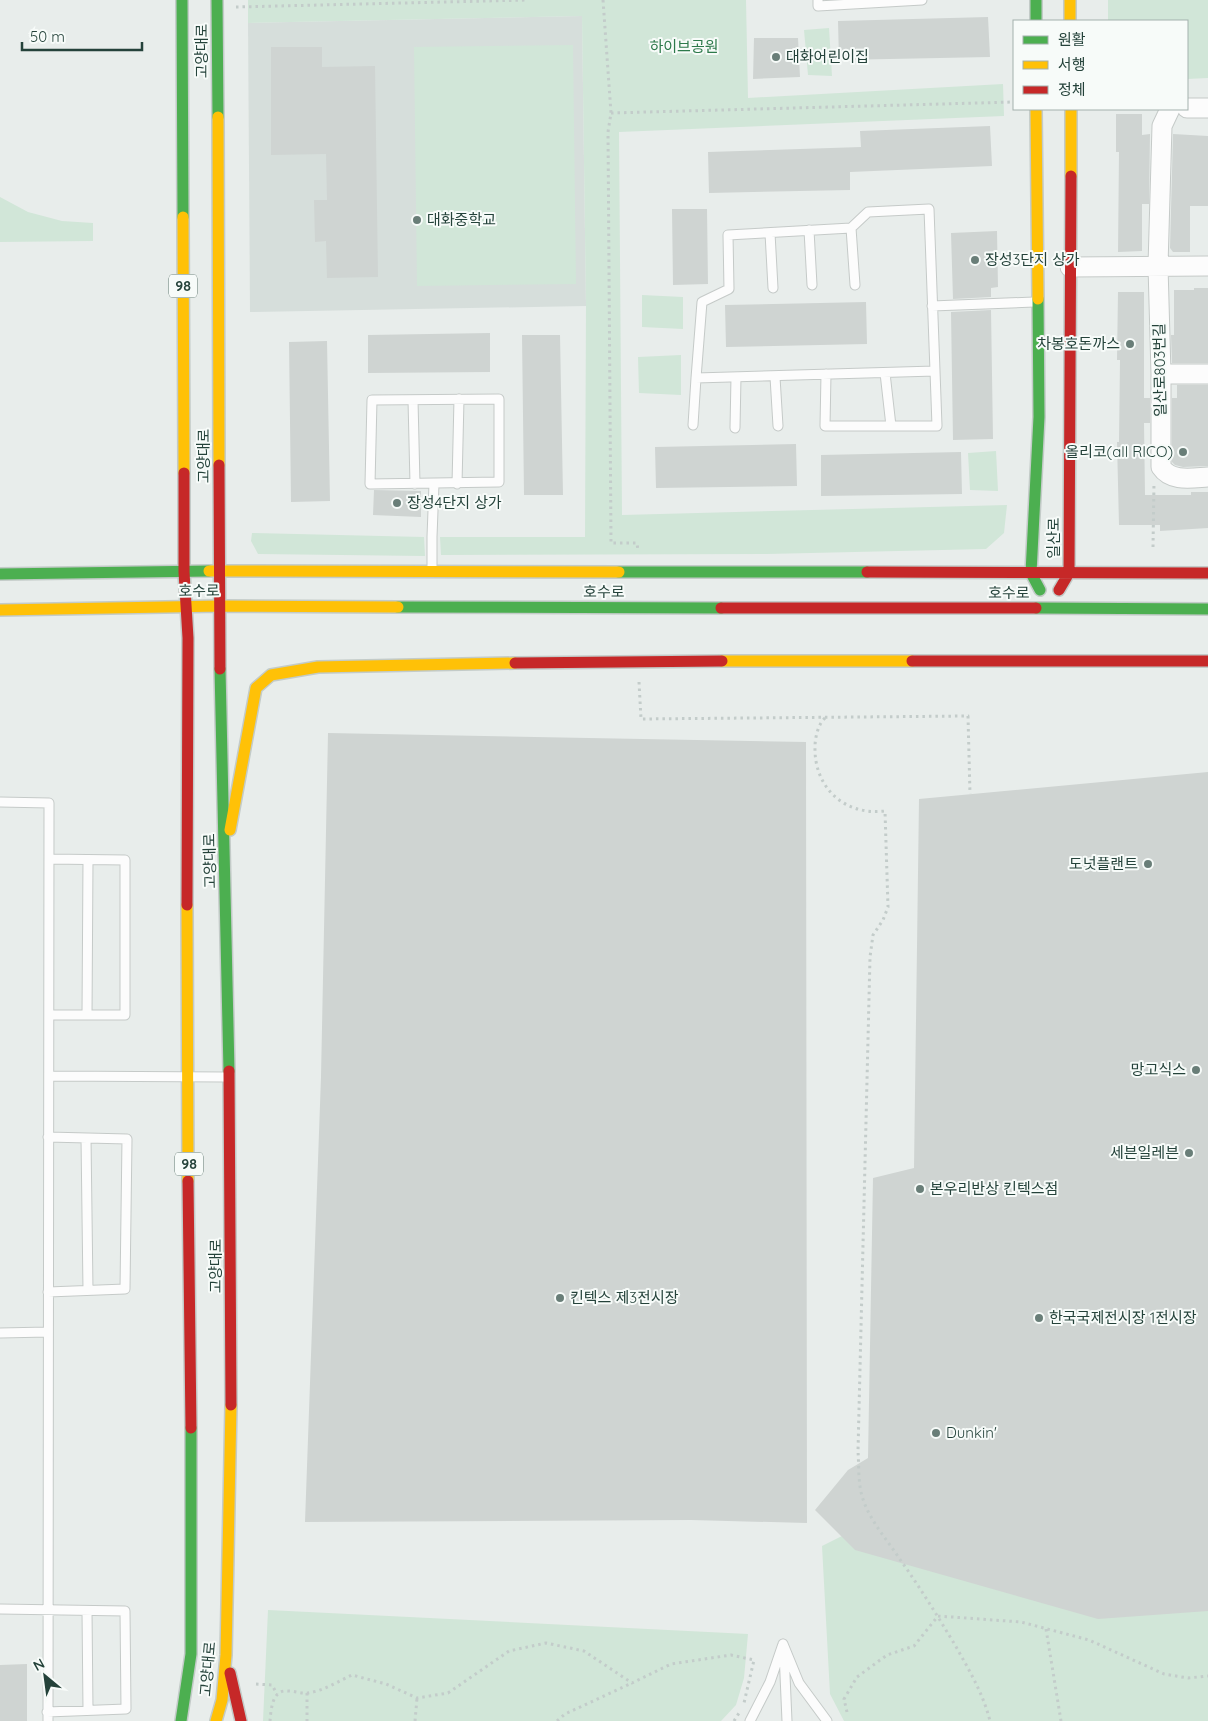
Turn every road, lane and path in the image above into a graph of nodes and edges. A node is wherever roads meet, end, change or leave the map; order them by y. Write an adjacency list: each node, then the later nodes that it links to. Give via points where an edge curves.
1 (182, 0): 55 (main road, 고양대로 / 98)
2 (217, 0): 56 (main road, 고양대로 / 98)
3 (528, 0): 9 (path)
4 (603, 0): 18 (path)
5 (818, 0): 6 (lane, via 818,6)
6 (922, 0)
7 (1036, 0): 10 (main road)
8 (1070, 0): 11 (main road)
9 (236, 7)
10 (1036, 20)
11 (1070, 20)
12 (1013, 102): 18 (path)
13 (1188, 108): 14 (street)
14 (1208, 108)
15 (1036, 110): 28 (main road, 일산로)
16 (1071, 110): 24 (main road, 일산로)
17 (1170, 110): 22 (street, 일산로803번길, via 1162,126)
18 (611, 113): 54 (path, via 608,132 611,543 637,543)
19 (851, 228): 20 (lane); 26 (lane); 29 (lane, via 868,212 929,209)
20 (809, 230): 21 (lane); 25 (lane)
21 (770, 232): 27 (lane); 37 (lane, via 728,235 728,288 702,302)
22 (1158, 266): 23 (street); 24 (street); 33 (street, 일산로803번길)
23 (1208, 266)
24 (1070, 267): 47 (main road, 일산로)
25 (812, 285)
26 (855, 285)
27 (773, 288)
28 (1037, 302): 29 (lane); 44 (main road, 일산로)
29 (932, 306): 30 (lane)
30 (935, 371): 31 (lane); 42 (lane, via 937,426)
31 (885, 373): 32 (lane); 42 (lane)
32 (826, 374): 36 (lane); 42 (lane, via 825,426)
33 (1161, 374): 34 (street); 46 (street, 일산로803번길, via 1161,467)
34 (1208, 374)
35 (736, 377): 36 (lane); 37 (lane); 43 (lane)
36 (775, 377): 41 (lane)
37 (696, 378): 40 (lane)
38 (413, 400): 39 (lane); 49 (lane); 49 (lane, via 372,400 370,484)
39 (459, 400): 51 (lane); 51 (lane, via 499,399 499,482)
40 (693, 425)
41 (778, 426)
42 (890, 426)
43 (735, 428)
44 (1038, 430): 45 (main road); 58 (main road, 일산로)
45 (1051, 448)
46 (1165, 473): 48 (street, via 1175,478); 53 (path, via 1154,482)
47 (1070, 475): 52 (main road, via 1064,488); 59 (main road, 일산로)
48 (1208, 477)
49 (415, 484): 50 (lane)
50 (434, 484): 51 (lane); 57 (lane)
51 (457, 484)
52 (1056, 492)
53 (1153, 547)
54 (638, 554)
55 (184, 572): 56 (main road, 호수로); 60 (main road, 호수로); 64 (main road, 고양대로 / 98)
56 (219, 572): 57 (main road, 호수로); 63 (main road, 고양대로 / 98)
57 (432, 572): 58 (main road, 호수로)
58 (1031, 573): 59 (main road, 호수로); 65 (main road, 일산로)
59 (1069, 573): 61 (main road, 호수로); 65 (main road, 일산로)
60 (0, 574)
61 (1208, 574)
62 (1138, 596): 66 (main road, via 1140,604)
63 (220, 606): 64 (main road, 호수로); 65 (main road, 호수로); 74 (main road, 고양대로 / 98)
64 (187, 607): 68 (main road, 호수로); 80 (main road, 고양대로 / 98)
65 (1049, 608): 66 (main road, 호수로)
66 (1148, 608): 67 (main road, 호수로)
67 (1208, 608)
68 (0, 610)
69 (1208, 661): 74 (main road, via 639,661 318,667 270,675 256,688)
70 (639, 676): 71 (path, via 642,719)
71 (825, 718): 72 (path, via 968,716); 91 (path, via 815,740 815,761 821,780 834,797 852,808 885,811 888,907 873,935 870,957 858,1451 861,1495 876,1526)
72 (970, 794)
73 (0, 802): 75 (lane, via 49,803)
74 (225, 858): 81 (main road, 고양대로 / 98)
75 (49, 859): 76 (lane); 77 (lane)
76 (88, 860): 78 (lane); 78 (lane, via 125,860 125,1015)
77 (49, 1015): 78 (lane); 79 (lane)
78 (87, 1015)
79 (49, 1076): 80 (lane); 82 (lane)
80 (187, 1076): 81 (lane); 104 (main road, 고양대로 / 98, via 191,1654)
81 (229, 1077): 94 (main road, 고양대로 / 98, via 232,1364)
82 (48, 1137): 83 (lane); 85 (lane)
83 (86, 1138): 84 (lane); 84 (lane, via 127,1139 125,1289)
84 (88, 1290): 85 (lane)
85 (48, 1292): 86 (lane)
86 (48, 1332): 87 (lane); 89 (lane)
87 (0, 1333)
88 (0, 1610): 89 (lane)
89 (48, 1610): 90 (lane); 103 (lane)
90 (87, 1611): 101 (lane); 101 (lane, via 125,1611 126,1709)
91 (938, 1616): 92 (path, via 1021,1622); 102 (path, via 914,1646 887,1655 857,1676 844,1699); 115 (path, via 978,1686)
92 (1046, 1629): 95 (path, via 1089,1640 1164,1674 1188,1678); 116 (path)
93 (783, 1644): 112 (lane, via 770,1682); 113 (lane); 114 (lane, via 799,1683)
94 (226, 1655): 105 (main road, 고양대로 / 98, via 222,1700); 106 (main road)
95 (1208, 1676)
96 (632, 1683): 100 (path, via 584,1652 546,1643 509,1651 448,1693); 110 (path, via 565,1714); 111 (path, via 672,1664 731,1655 754,1660 743,1707)
97 (256, 1684): 99 (path, via 272,1685)
98 (307, 1693): 99 (path, via 285,1690); 100 (path, via 352,1674); 108 (path)
99 (277, 1694): 107 (path)
100 (417, 1698): 109 (path)
101 (88, 1710): 103 (lane)
102 (847, 1712)
103 (48, 1716)
104 (182, 1721)
105 (216, 1721)
106 (241, 1721)
107 (270, 1721)
108 (307, 1721)
109 (415, 1721)
110 (557, 1721)
111 (734, 1721)
112 (750, 1721)
113 (787, 1721)
114 (826, 1721)
115 (990, 1721)
116 (1061, 1721)

